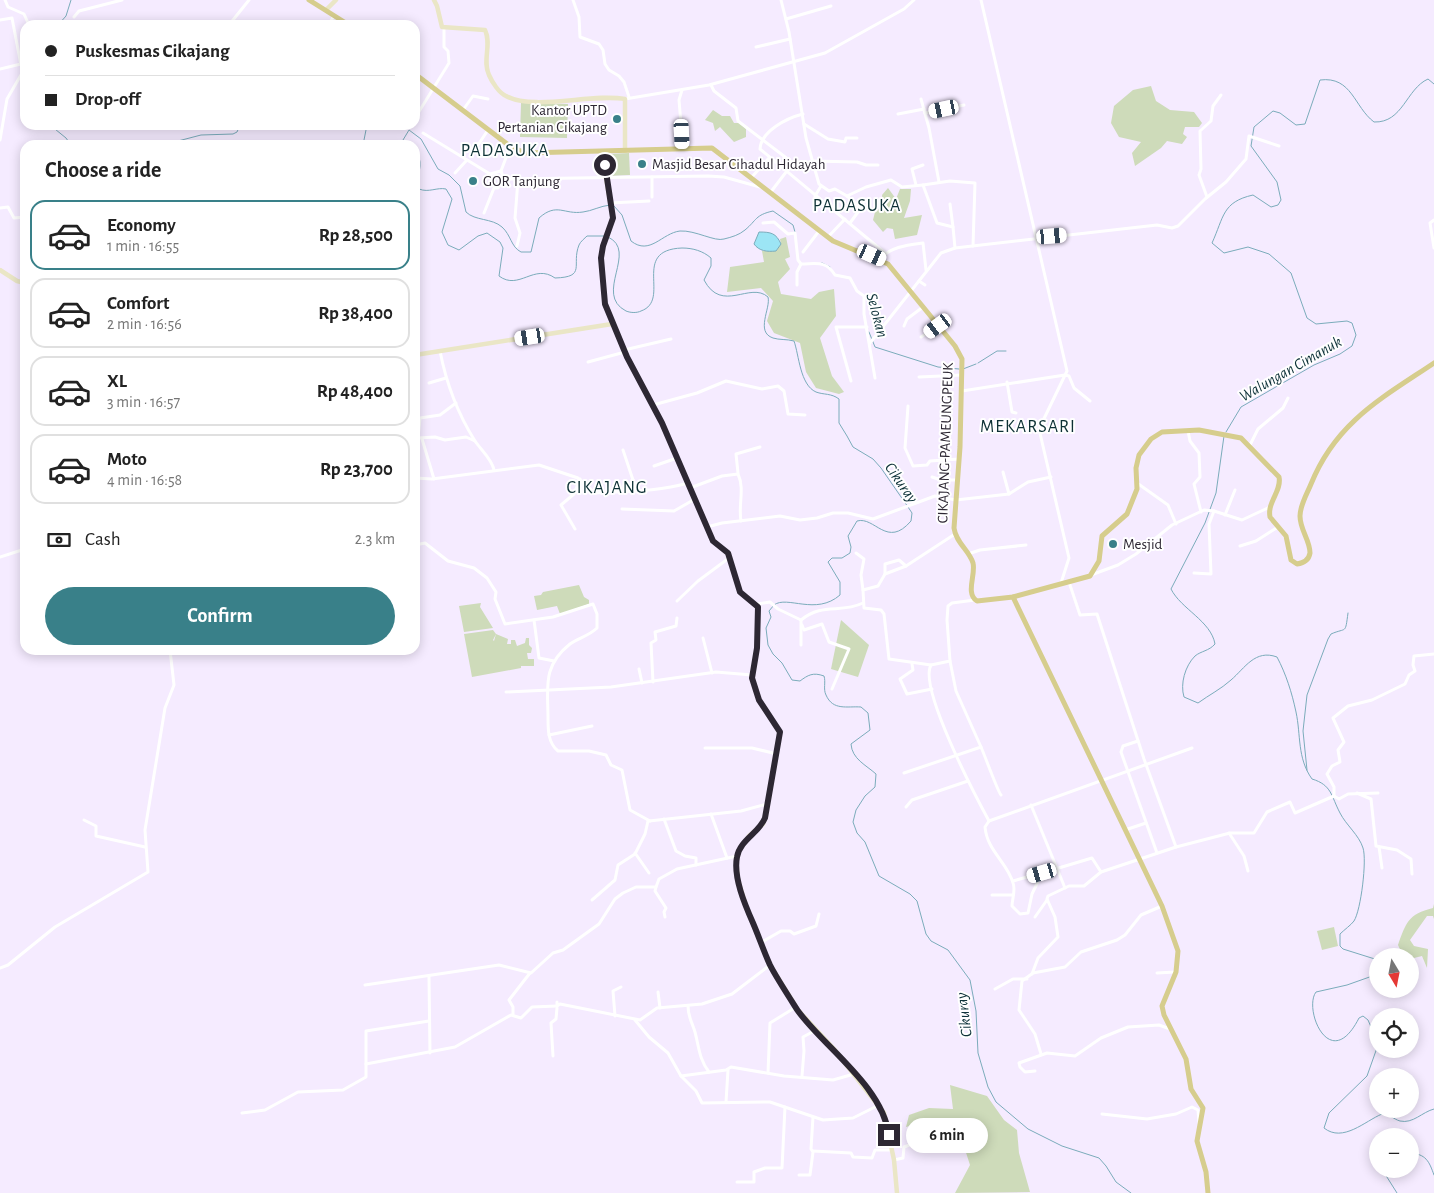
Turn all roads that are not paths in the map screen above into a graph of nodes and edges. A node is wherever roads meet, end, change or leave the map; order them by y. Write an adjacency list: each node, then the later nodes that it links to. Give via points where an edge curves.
1 (5, 0): 11 (street)
2 (122, 0): 16 (street, via 80,11)
3 (249, 0): 20 (street)
4 (309, 0): 13 (main road)
5 (336, 0): 13 (street)
6 (434, 0): 23 (street)
7 (573, 0): 37 (street, via 580,36 599,44 605,64 624,82)
8 (781, 0): 17 (street)
9 (914, 0): 27 (street, via 838,48)
10 (981, 0): 93 (street)
11 (7, 6): 15 (street); 19 (street, via 24,14)
12 (831, 6): 17 (street)
13 (326, 10): 14 (main road)
14 (334, 16): 21 (street); 22 (main road)
15 (10, 17): 18 (street); 26 (street)
16 (74, 17)
17 (786, 19): 24 (street)
18 (0, 20)
19 (26, 20)
20 (233, 20)
21 (331, 20)
22 (341, 20)
23 (444, 28): 33 (street, via 444,47 450,60); 37 (street, via 485,30 488,71 498,89 507,97 527,101)
24 (790, 39): 25 (street); 27 (street)
25 (756, 47)
26 (20, 53)
27 (793, 62): 32 (street); 43 (street)
28 (20, 65): 29 (street)
29 (0, 69)
30 (20, 77): 49 (street, via 7,99)
31 (420, 78): 33 (main road, CIKAJANG-PAMEUNGPEUK)
32 (711, 85): 34 (street); 50 (street, via 736,108 738,121)
33 (434, 88): 40 (street); 41 (main road, CIKAJANG-PAMEUNGPEUK)
34 (682, 90): 37 (street); 54 (street, via 679,100)
35 (1221, 95): 79 (street, via 1213,106 1211,121 1200,131 1199,175)
36 (488, 98): 41 (street, via 473,96)
37 (627, 98): 55 (street)
38 (921, 100): 42 (street)
39 (964, 105): 42 (street)
40 (420, 110)
41 (463, 110): 46 (main road, CIKAJANG-PAMEUNGPEUK)
42 (924, 111): 44 (street); 70 (street)
43 (803, 114): 45 (street); 50 (street, via 773,128)
44 (898, 114)
45 (804, 124): 48 (street, via 830,139 845,142 846,138); 59 (street)
46 (489, 130): 52 (main road, CIKAJANG-PAMEUNGPEUK); 53 (street)
47 (424, 133): 58 (street)
48 (857, 138)
49 (0, 140)
50 (763, 140): 57 (street, via 760,148); 63 (street, via 792,162)
51 (1279, 146): 79 (street, via 1249,136 1246,159)
52 (511, 147): 56 (main road, CIKAJANG-PAMEUNGPEUK, via 530,154); 62 (street)
53 (476, 148)
54 (683, 148): 55 (main road, CIKAJANG-PAMEUNGPEUK); 68 (main road, CIKAJANG-PAMEUNGPEUK, via 712,148)
55 (625, 151): 56 (main road, CIKAJANG-PAMEUNGPEUK)
56 (604, 152): 67 (street)
57 (769, 158): 63 (street); 68 (street)
58 (466, 161): 62 (street, via 490,174); 64 (street)
59 (812, 161): 60 (street); 73 (street)
60 (878, 165)
61 (923, 166): 71 (street, via 912,170)
62 (501, 170): 65 (street)
63 (786, 172): 75 (street); 76 (street)
64 (455, 173)
65 (503, 177): 69 (street); 84 (street, via 498,188 494,188)
66 (652, 177): 67 (street); 74 (street, via 716,176); 78 (street)
67 (606, 178): 69 (street); 82 (street)
68 (751, 179): 74 (main road, CIKAJANG-PAMEUNGPEUK)
69 (518, 180): 94 (street, via 515,218 520,233)
70 (939, 182): 72 (street); 95 (street, via 976,183)
71 (916, 185): 72 (street); 77 (street, via 901,187 891,180)
72 (923, 185): 90 (street, via 937,223)
73 (821, 186): 76 (street); 77 (street)
74 (761, 187): 75 (main road, CIKAJANG-PAMEUNGPEUK)
75 (769, 194): 91 (main road, CIKAJANG-PAMEUNGPEUK)
76 (815, 196): 86 (street)
77 (847, 196): 89 (street, via 861,208)
78 (652, 197)
79 (1207, 198): 93 (street, via 1175,228 1157,225)
80 (648, 201): 82 (street)
81 (950, 204): 90 (street)
82 (610, 205): 110 (street, via 613,218 605,238 601,271 603,295)
83 (0, 208): 85 (street, via 8,206 14,218)
84 (484, 213)
85 (20, 217)
86 (845, 220): 89 (street); 92 (street)
87 (1434, 220): 97 (street, via 1430,222)
88 (764, 223): 101 (street, via 774,222 788,234 795,233)
89 (850, 223): 99 (street)
90 (952, 227): 96 (street)
91 (819, 231): 92 (main road, CIKAJANG-PAMEUNGPEUK); 98 (street)
92 (828, 237): 100 (main road, CIKAJANG-PAMEUNGPEUK)
93 (1036, 237): 95 (street); 123 (street, via 1066,363)
94 (517, 246)
95 (973, 246): 96 (street)
96 (955, 248): 103 (street, via 941,253)
97 (1434, 248)
98 (803, 252)
99 (885, 253): 100 (street); 103 (street, via 922,243)
100 (881, 260): 108 (main road, CIKAJANG-PAMEUNGPEUK)
101 (801, 264): 106 (street); 113 (street, via 824,263 835,274 850,278 866,301)
102 (0, 270): 104 (street)
103 (926, 270): 105 (street)
104 (20, 281)
105 (919, 281): 107 (street); 108 (street)
106 (797, 285)
107 (925, 285)
108 (910, 290): 109 (main road, CIKAJANG-PAMEUNGPEUK); 116 (street)
109 (923, 307): 111 (street, via 907,319); 112 (main road, CIKAJANG-PAMEUNGPEUK)
110 (612, 324): 117 (street); 118 (street)
111 (904, 326)
112 (938, 326): 114 (street); 122 (main road, CIKAJANG-PAMEUNGPEUK, via 960,354)
113 (867, 327): 116 (street); 127 (street, via 836,327)
114 (921, 337)
115 (671, 339): 118 (street)
116 (871, 342): 126 (street)
117 (440, 351): 119 (street); 125 (street)
118 (625, 351): 120 (street); 134 (street)
119 (420, 354)
120 (588, 362)
121 (1434, 363): 171 (main road, via 1368,408 1342,431 1329,448 1316,470 1301,509 1302,528 1310,548 1310,556 1305,561 1293,562 1288,540)
122 (963, 371): 124 (street); 130 (main road, CIKAJANG-PAMEUNGPEUK)
123 (1065, 375): 128 (street); 132 (street, via 1069,376 1074,388); 152 (street, via 1039,428)
124 (919, 377)
125 (446, 378): 129 (street); 133 (street)
126 (875, 378)
127 (851, 381)
128 (1006, 382): 130 (street); 136 (street, via 1012,412)
129 (429, 383)
130 (962, 391): 146 (main road, CIKAJANG-PAMEUNGPEUK)
131 (1288, 398): 142 (street, via 1283,408 1258,429)
132 (1090, 401)
133 (456, 402): 138 (street, via 440,415); 141 (street)
134 (653, 405): 137 (street, via 695,394 728,380 763,389 778,386 784,391 788,414); 145 (street)
135 (908, 406): 146 (street, via 905,448 912,466)
136 (1016, 413)
137 (804, 415)
138 (420, 418)
139 (1188, 430): 142 (main road, via 1241,438); 157 (main road, via 1162,432 1144,447 1137,462); 167 (street, via 1189,440 1199,453 1200,476 1194,484)
140 (422, 439): 141 (street, via 466,437); 154 (street)
141 (476, 442): 148 (street)
142 (1250, 445): 164 (main road, via 1279,477 1280,484)
143 (760, 447): 150 (street, via 736,454)
144 (623, 450): 160 (street)
145 (678, 458): 147 (street); 158 (street)
146 (959, 459): 156 (main road, CIKAJANG-PAMEUNGPEUK)
147 (654, 466)
148 (494, 470): 154 (street); 155 (street, via 539,465)
149 (1003, 472): 161 (street)
150 (738, 474): 158 (street); 169 (street, via 742,491)
151 (932, 477): 156 (street)
152 (1051, 477): 161 (street, via 1028,482); 188 (street, via 1069,558)
153 (420, 478): 154 (street)
154 (434, 479)
155 (580, 479): 160 (street, via 595,493); 173 (street, via 574,494 561,505)
156 (958, 480): 163 (main road, CIKAJANG-PAMEUNGPEUK)
157 (1137, 483): 170 (street, via 1168,505); 186 (main road, via 1137,492 1125,518 1101,539 1099,561)
158 (689, 486): 160 (street); 162 (street)
159 (1234, 490): 168 (street)
160 (636, 492)
161 (1009, 494): 163 (street)
162 (695, 499): 165 (street, via 674,511); 172 (street)
163 (956, 500): 169 (street, via 935,496 873,519 833,513 801,520 780,516); 174 (main road, CIKAJANG-PAMEUNGPEUK)
164 (1270, 506): 168 (street, via 1242,520); 171 (main road, via 1270,517)
165 (622, 509)
166 (1211, 510): 167 (street); 168 (street); 184 (street, via 1211,574)
167 (1201, 512): 170 (street)
168 (1225, 515)
169 (741, 521): 172 (street)
170 (1176, 524): 186 (street, via 1136,554 1109,570)
171 (1278, 527): 177 (street, via 1256,541)
172 (706, 528): 182 (street, via 714,543 726,551)
173 (575, 529)
174 (955, 534): 180 (main road, CIKAJANG-PAMEUNGPEUK); 183 (street)
175 (420, 544): 196 (street, via 425,543 448,561 474,568 486,577 496,592 495,599 504,624)
176 (1026, 545): 180 (street)
177 (1240, 546)
178 (20, 551): 181 (street)
179 (856, 554): 189 (street, via 864,558)
180 (968, 554): 191 (main road, CIKAJANG-PAMEUNGPEUK, via 973,564)
181 (0, 557)
182 (729, 558): 192 (street); 194 (street, via 736,587)
183 (906, 566): 185 (street); 185 (street, via 899,560 885,564)
184 (1194, 573)
185 (885, 574): 189 (street, via 878,586)
186 (1090, 576): 187 (main road)
187 (1069, 582): 188 (main road); 218 (street, via 1080,615 1097,614)
188 (1061, 584): 190 (main road)
189 (863, 590): 193 (street)
190 (1013, 597): 191 (main road); 227 (main road)
191 (975, 600): 204 (street, via 948,606)
192 (677, 601)
193 (863, 603): 197 (street, via 854,607 813,611); 205 (street, via 866,609 881,610 884,614 889,659)
194 (757, 604): 197 (street, via 769,601); 209 (street, via 757,648)
195 (677, 618): 210 (street, via 676,626 655,632 656,640 651,643)
196 (534, 620): 203 (street, via 540,658); 203 (street, via 590,604 595,608 596,628 570,644)
197 (801, 620): 198 (street)
198 (802, 625): 200 (street); 212 (street, via 804,630 822,624 829,642 850,649)
199 (703, 638): 208 (street)
200 (801, 645)
201 (1434, 654): 232 (street, via 1414,656 1415,671 1405,684 1372,700 1348,706 1333,718 1344,742 1337,753 1340,762 1327,774 1334,787)
202 (171, 655): 246 (street, via 174,685 165,708 145,830)
203 (554, 661): 214 (street)
204 (950, 661): 206 (street, via 948,664); 220 (street, via 956,691)
205 (912, 664): 206 (street); 213 (street, via 912,670 900,679 908,694)
206 (931, 665): 213 (street)
207 (639, 669): 211 (street)
208 (712, 673): 209 (street); 210 (street)
209 (752, 675): 222 (street, via 756,695 780,732)
210 (653, 682): 211 (street)
211 (642, 683): 214 (street)
212 (832, 689)
213 (932, 689): 223 (street, via 945,734)
214 (546, 691): 215 (street); 217 (street)
215 (506, 692)
216 (592, 726): 217 (street)
217 (549, 735): 239 (street, via 558,751 588,751 606,756 611,765 622,770 630,810)
218 (1138, 741): 224 (street); 225 (street, via 1122,747)
219 (705, 748): 222 (street, via 752,748)
220 (981, 748): 223 (street); 231 (street)
221 (1192, 748): 224 (street)
222 (777, 754): 233 (street)
223 (956, 756): 226 (street); 228 (street)
224 (1146, 764): 225 (street); 244 (street)
225 (1128, 771): 227 (street); 241 (street)
226 (904, 773)
227 (1101, 780): 234 (street); 242 (main road)
228 (968, 781): 235 (street, via 912,800); 240 (street)
229 (1357, 793): 230 (street); 232 (street, via 1339,799); 245 (street, via 1371,799 1376,845)
230 (1378, 793)
231 (1002, 795)
232 (1334, 797): 243 (street, via 1295,813 1290,802 1267,812 1254,833)
233 (767, 804): 236 (street); 249 (street, via 763,824 749,836)
234 (1031, 805): 240 (street); 253 (street)
235 (906, 807)
236 (711, 814): 237 (street); 250 (street)
237 (664, 819): 239 (street); 252 (street, via 675,850 681,855 696,858)
238 (84, 820): 246 (street, via 96,826 96,836)
239 (649, 821): 247 (street)
240 (989, 821): 260 (street, via 985,827 989,840)
241 (1146, 823): 242 (street); 248 (street)
242 (1125, 830): 251 (main road)
243 (1229, 833): 244 (street); 255 (street, via 1244,856)
244 (1176, 847): 248 (street)
245 (1379, 847): 254 (street); 259 (street, via 1398,850 1411,859)
246 (145, 848): 273 (street, via 147,873 55,927)
247 (635, 853): 257 (street); 265 (street, via 618,865 616,880)
248 (1157, 853): 251 (street)
249 (737, 856): 250 (street); 271 (street, via 742,894)
250 (726, 858): 252 (street)
251 (1140, 859): 256 (street); 267 (main road)
252 (696, 865): 261 (street, via 676,869 659,879)
253 (1055, 868): 256 (street, via 1092,858); 258 (street); 262 (street)
254 (1382, 868)
255 (1248, 871)
256 (1101, 872): 262 (street, via 1084,886)
257 (649, 873)
258 (1042, 873): 260 (street); 264 (street, via 1027,914 1013,909)
259 (1412, 874)
260 (1013, 881): 264 (street)
261 (656, 888): 269 (street, via 666,908); 276 (street, via 636,886 623,893 615,899 599,924 563,950 553,953)
262 (1065, 888): 266 (street, via 1048,896)
263 (992, 895): 264 (street)
264 (1013, 895)
265 (592, 900)
266 (1047, 900): 270 (street); 277 (street, via 1055,917 1058,937 1038,958)
267 (1162, 906): 274 (main road, via 1178,951); 277 (street, via 1141,915 1117,940 1081,952 1064,966)
268 (818, 914): 271 (street, via 816,926 794,934 790,930 781,931)
269 (665, 917)
270 (1035, 917)
271 (762, 942): 272 (street)
272 (770, 965): 285 (street, via 735,993); 286 (street)
273 (0, 968)
274 (1176, 972): 275 (street); 293 (main road, via 1162,1004)
275 (1157, 973)
276 (530, 974): 278 (street, via 499,965); 288 (street, via 509,1000 514,1008)
277 (1032, 974): 279 (street)
278 (429, 977): 280 (street, via 405,977); 291 (street)
279 (1028, 979): 282 (street, via 1013,979); 295 (street, via 1021,985 1020,1010 1035,1034)
280 (365, 985)
281 (621, 987): 289 (street, via 613,991)
282 (995, 989)
283 (658, 992): 287 (street)
284 (557, 1005): 288 (street, via 532,1007 521,1018); 289 (street); 296 (street, via 556,1019 551,1023)
285 (688, 1006): 287 (street); 300 (street, via 698,1054)
286 (796, 1007): 292 (street); 301 (street, via 770,1023)
287 (660, 1008): 290 (street)
288 (513, 1014): 294 (street, via 458,1046)
289 (615, 1016): 290 (street)
290 (635, 1020): 303 (street, via 668,1053)
291 (429, 1021): 294 (street); 297 (street, via 366,1031)
292 (816, 1030): 302 (street); 304 (street, via 803,1036)
293 (1172, 1031): 295 (street, via 1165,1026 1128,1027 1101,1038 1075,1056); 311 (main road, via 1186,1059 1192,1089 1204,1108)
294 (430, 1053): 297 (street)
295 (1040, 1054): 299 (street, via 1019,1063 1025,1072)
296 (553, 1056)
297 (366, 1064): 308 (street, via 365,1078 345,1089 298,1092 265,1110)
298 (728, 1070): 300 (street); 301 (street, via 731,1067); 305 (street)
299 (1035, 1071)
300 (709, 1072): 303 (street)
301 (768, 1073): 304 (street)
302 (854, 1074): 304 (street, via 836,1080); 306 (street)
303 (680, 1076): 305 (street, via 695,1090 702,1103)
304 (802, 1076)
305 (726, 1102): 307 (street, via 766,1101)
306 (879, 1105): 310 (street, via 850,1118 823,1120); 313 (street, via 887,1119)
307 (785, 1106): 310 (street); 317 (street, via 782,1168 763,1168 754,1172 754,1182)
308 (242, 1113)
309 (1102, 1114): 311 (street, via 1146,1119 1176,1114 1192,1107 1198,1110)
310 (813, 1117): 314 (street)
311 (1199, 1123): 319 (main road, via 1197,1141)
312 (914, 1143): 315 (street, via 904,1147 903,1158)
313 (892, 1150): 314 (street, via 876,1150 868,1159 854,1158 851,1154); 315 (street)
314 (813, 1151): 316 (street, via 810,1174)
315 (894, 1160): 318 (street)
316 (799, 1175)
317 (737, 1182)
318 (897, 1193)
319 (1208, 1193)

